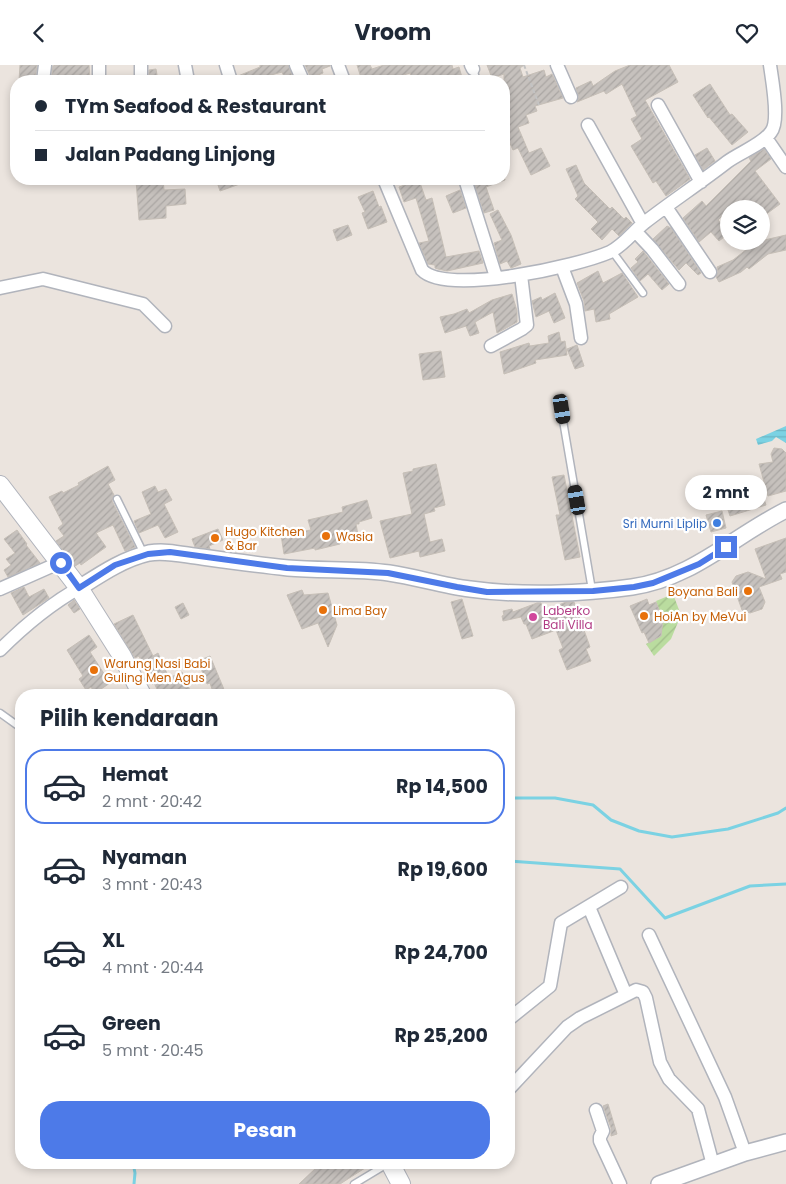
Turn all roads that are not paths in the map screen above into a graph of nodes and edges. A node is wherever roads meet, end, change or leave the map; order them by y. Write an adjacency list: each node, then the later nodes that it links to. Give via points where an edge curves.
1 (557, 65): 3 (street)
2 (770, 65): 6 (street, via 775,119 772,132)
3 (571, 97)
4 (658, 105): 8 (street)
5 (588, 125): 12 (street)
6 (766, 138): 7 (street); 8 (street)
7 (786, 167)
8 (701, 182): 11 (street)
9 (386, 185): 17 (street, via 426,274 449,279)
10 (467, 185): 17 (street)
11 (666, 207): 12 (street); 15 (street)
12 (639, 228): 13 (street); 18 (street)
13 (612, 251): 14 (street); 20 (lane)
14 (562, 267): 16 (street); 22 (street, via 576,304)
15 (710, 272)
16 (521, 275): 17 (street); 23 (street, via 527,325)
17 (496, 277)
18 (679, 284)
19 (0, 288): 21 (street, via 43,279 143,303)
20 (643, 293)
21 (165, 326)
22 (581, 338)
23 (491, 346)
24 (562, 409): 32 (lane)
25 (0, 485): 29 (main road)
26 (117, 499): 28 (lane)
27 (786, 510): 32 (street, via 699,564 674,575 634,587)
28 (144, 555): 30 (street, via 115,565); 32 (street, via 170,552 287,568 388,573 487,592)
29 (61, 563): 30 (main road); 31 (street)
30 (79, 588): 33 (street, via 45,609); 34 (main road)
31 (0, 589)
32 (593, 591)
33 (0, 649)
34 (139, 689)
35 (0, 713): 36 (lane)
36 (15, 724)
37 (621, 887): 38 (street)
38 (588, 907): 40 (street); 41 (street, via 561,923 550,986)
39 (649, 935): 45 (street, via 725,1097)
40 (626, 995): 42 (street, via 567,1027); 46 (street, via 636,991 643,992 646,997 660,1062 669,1079 698,1109)
41 (515, 1014)
42 (515, 1083)
43 (596, 1110): 51 (street, via 603,1131 600,1141)
44 (786, 1143): 45 (street)
45 (745, 1153): 46 (street)
46 (713, 1165): 52 (street)
47 (380, 1169): 49 (lane)
48 (393, 1169): 50 (main road)
49 (354, 1184)
50 (401, 1184)
51 (620, 1184)
52 (659, 1184)

